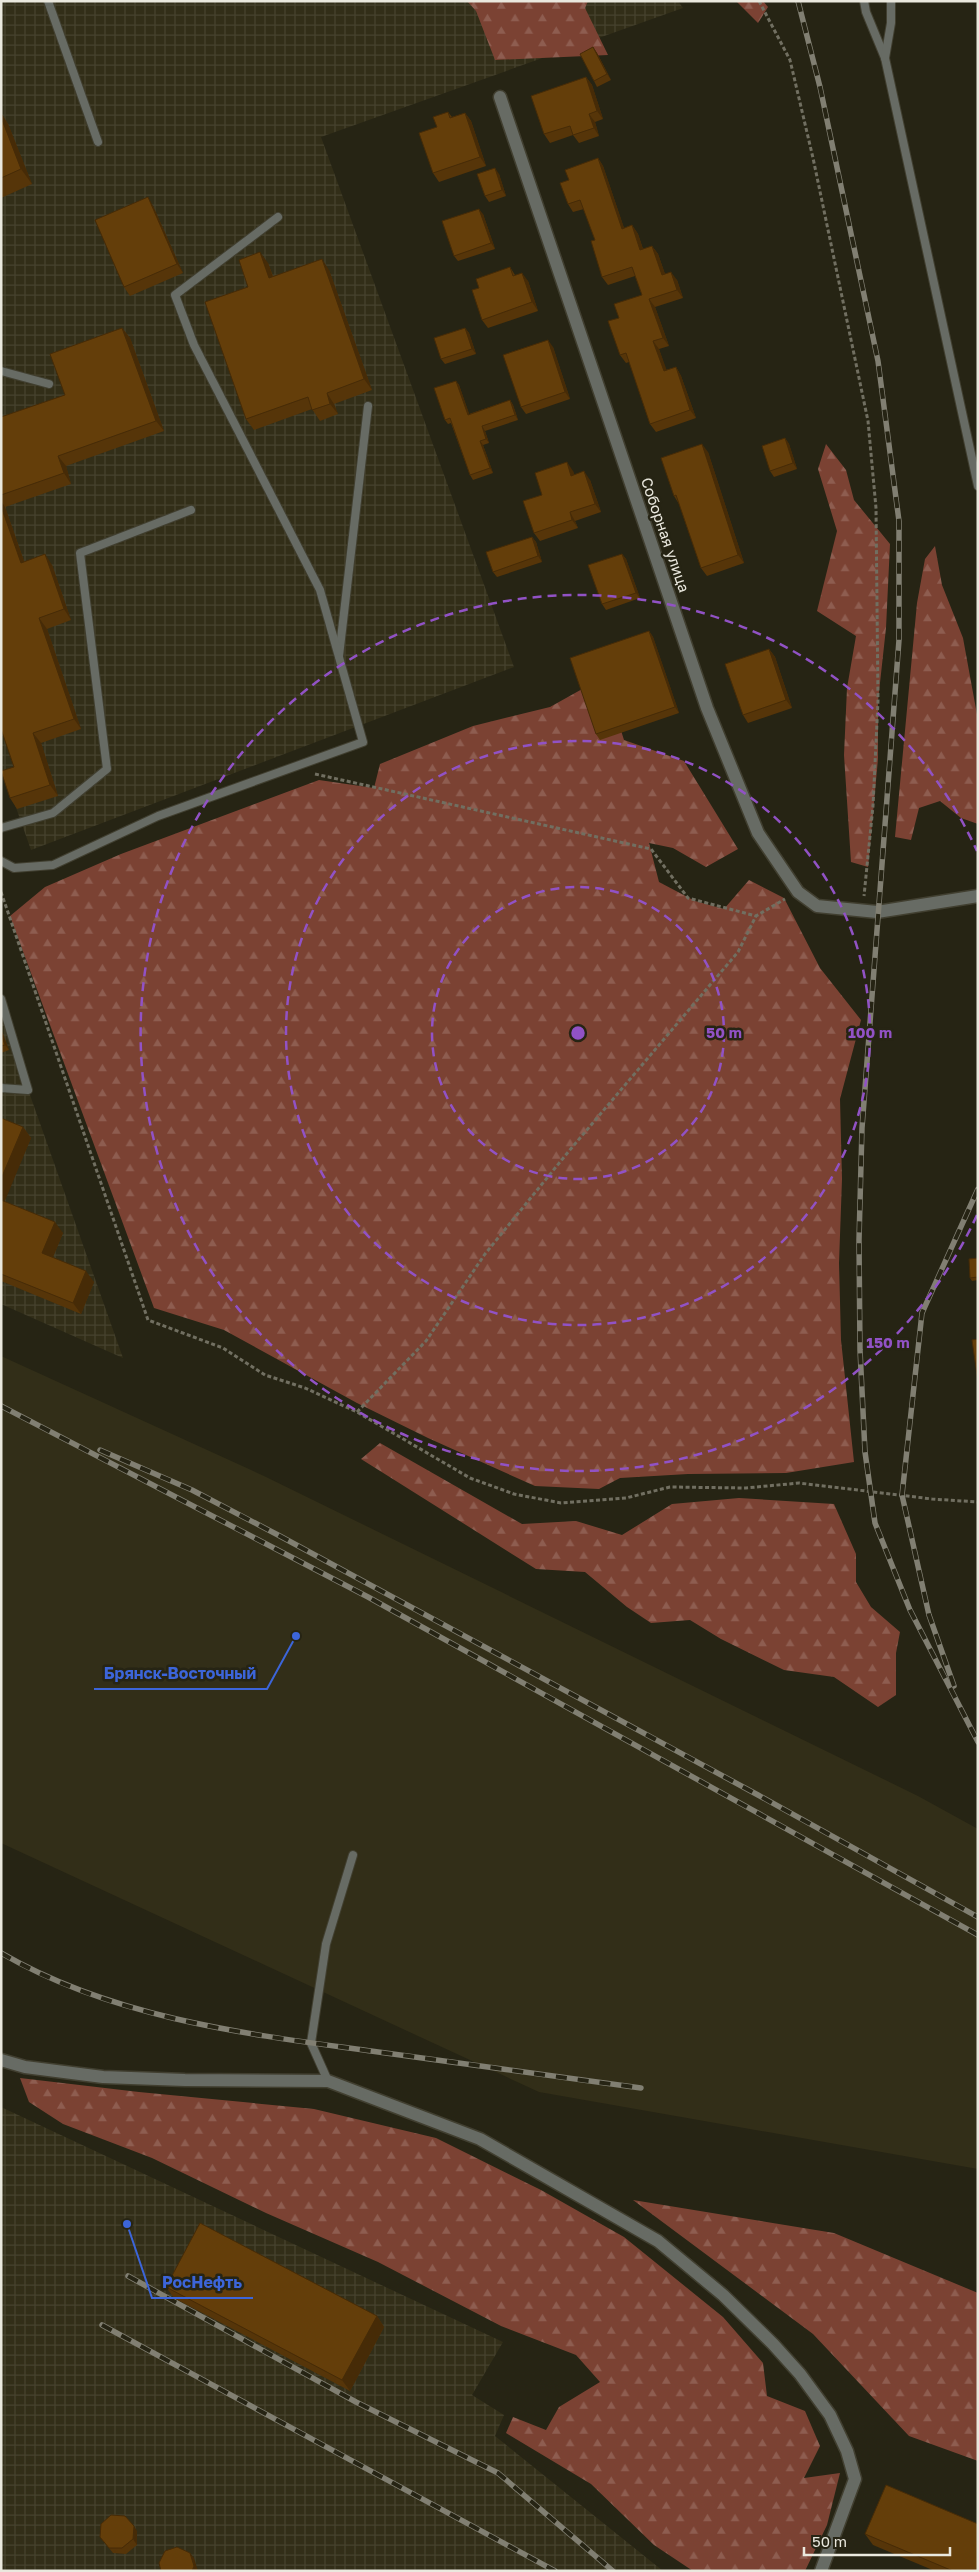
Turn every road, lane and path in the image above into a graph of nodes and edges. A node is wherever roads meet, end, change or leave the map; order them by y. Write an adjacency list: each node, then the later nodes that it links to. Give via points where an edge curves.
1 (48, 1): 7 (lane)
2 (759, 1): 21 (path, via 790,60 868,421 876,508 878,701 873,806)
3 (864, 1): 5 (lane)
4 (891, 1): 5 (lane)
5 (885, 58): 12 (lane)
6 (500, 97): 19 (street, Соборная улица, via 707,708 758,833)
7 (98, 142)
8 (278, 218): 14 (lane, via 175,296 194,345 320,590)
9 (1, 371): 10 (lane)
10 (49, 384)
11 (368, 406): 14 (lane)
12 (978, 486)
13 (191, 510): 16 (lane, via 80,552 107,769 53,813)
14 (339, 660): 15 (lane, via 363,742)
15 (289, 768): 17 (lane, via 158,816 53,865 14,868); 22 (path, via 651,849 688,898)
16 (1, 828)
17 (1, 861)
18 (1, 892): 25 (path, via 148,1320 223,1348 265,1374)
19 (798, 892): 21 (street, Соборная улица, via 817,906); 22 (path)
20 (978, 896): 21 (street, Соборная улица)
21 (862, 912)
22 (756, 916): 25 (path, via 738,952 491,1247 426,1341)
23 (1, 999): 24 (lane, via 28,1090)
24 (1, 1088)
25 (357, 1412): 26 (path, via 470,1478 514,1494 561,1503 626,1498 670,1487 746,1488 799,1483)
26 (978, 1502)
27 (353, 1855): 29 (lane, via 326,1944 311,2043)
28 (1, 2060): 29 (street, via 26,2067 103,2077)
29 (328, 2081): 30 (street, via 480,2139 584,2197 658,2242 723,2295 773,2344 830,2415 847,2451 855,2479)
30 (822, 2571)

